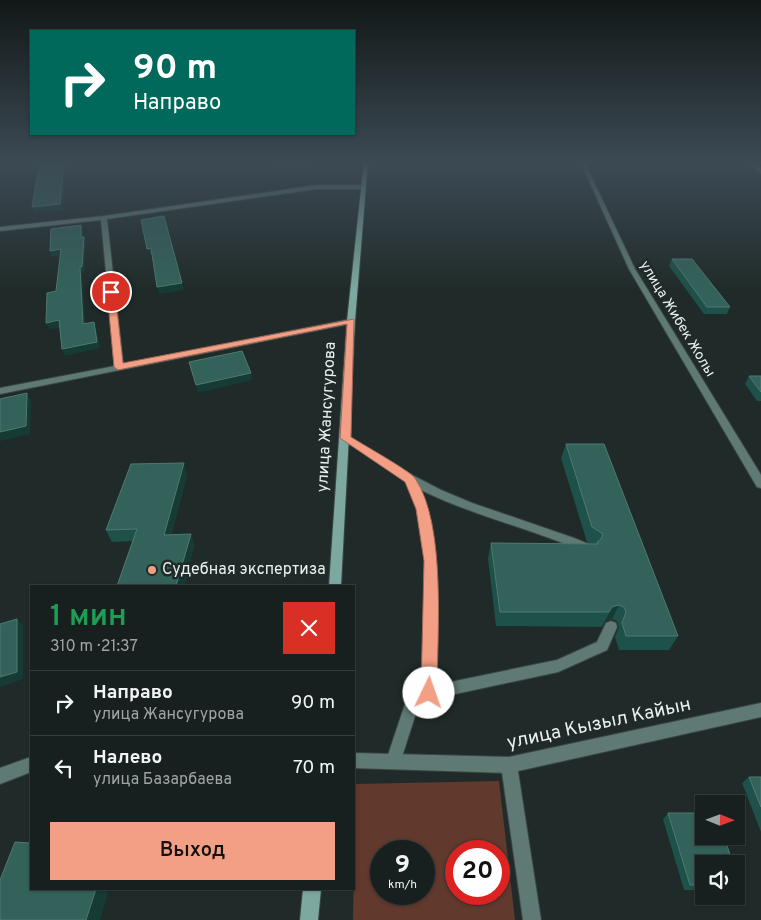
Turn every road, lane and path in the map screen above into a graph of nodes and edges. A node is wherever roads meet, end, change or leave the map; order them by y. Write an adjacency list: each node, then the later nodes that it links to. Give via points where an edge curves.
1 (201, 204): 4 (street)
2 (361, 204): 6 (main road, улица Жансугурова)
3 (602, 204): 11 (street, улица Жибек Жолы, via 632,270)
4 (104, 218): 5 (street); 7 (street)
5 (0, 229)
6 (351, 320): 7 (street); 9 (main road, улица Жансугурова)
7 (118, 367): 8 (street)
8 (0, 391)
9 (346, 438): 10 (street); 13 (main road, улица Жансугурова)
10 (410, 479): 12 (street, via 450,499 554,533); 15 (street, via 422,509 431,561)
11 (761, 484)
12 (590, 550)
13 (335, 585)
14 (611, 627): 15 (street, via 602,646 558,666)
15 (429, 693): 18 (street, via 411,706)
16 (761, 710): 19 (street, улица Кызыл Кайын)
17 (355, 761): 18 (street, улица Кызыл Кайын)
18 (394, 761): 19 (street, улица Кызыл Кайын)
19 (509, 764): 24 (street)
20 (30, 766): 21 (street)
21 (0, 776)
22 (312, 890): 23 (main road)
23 (309, 920)
24 (532, 920)

